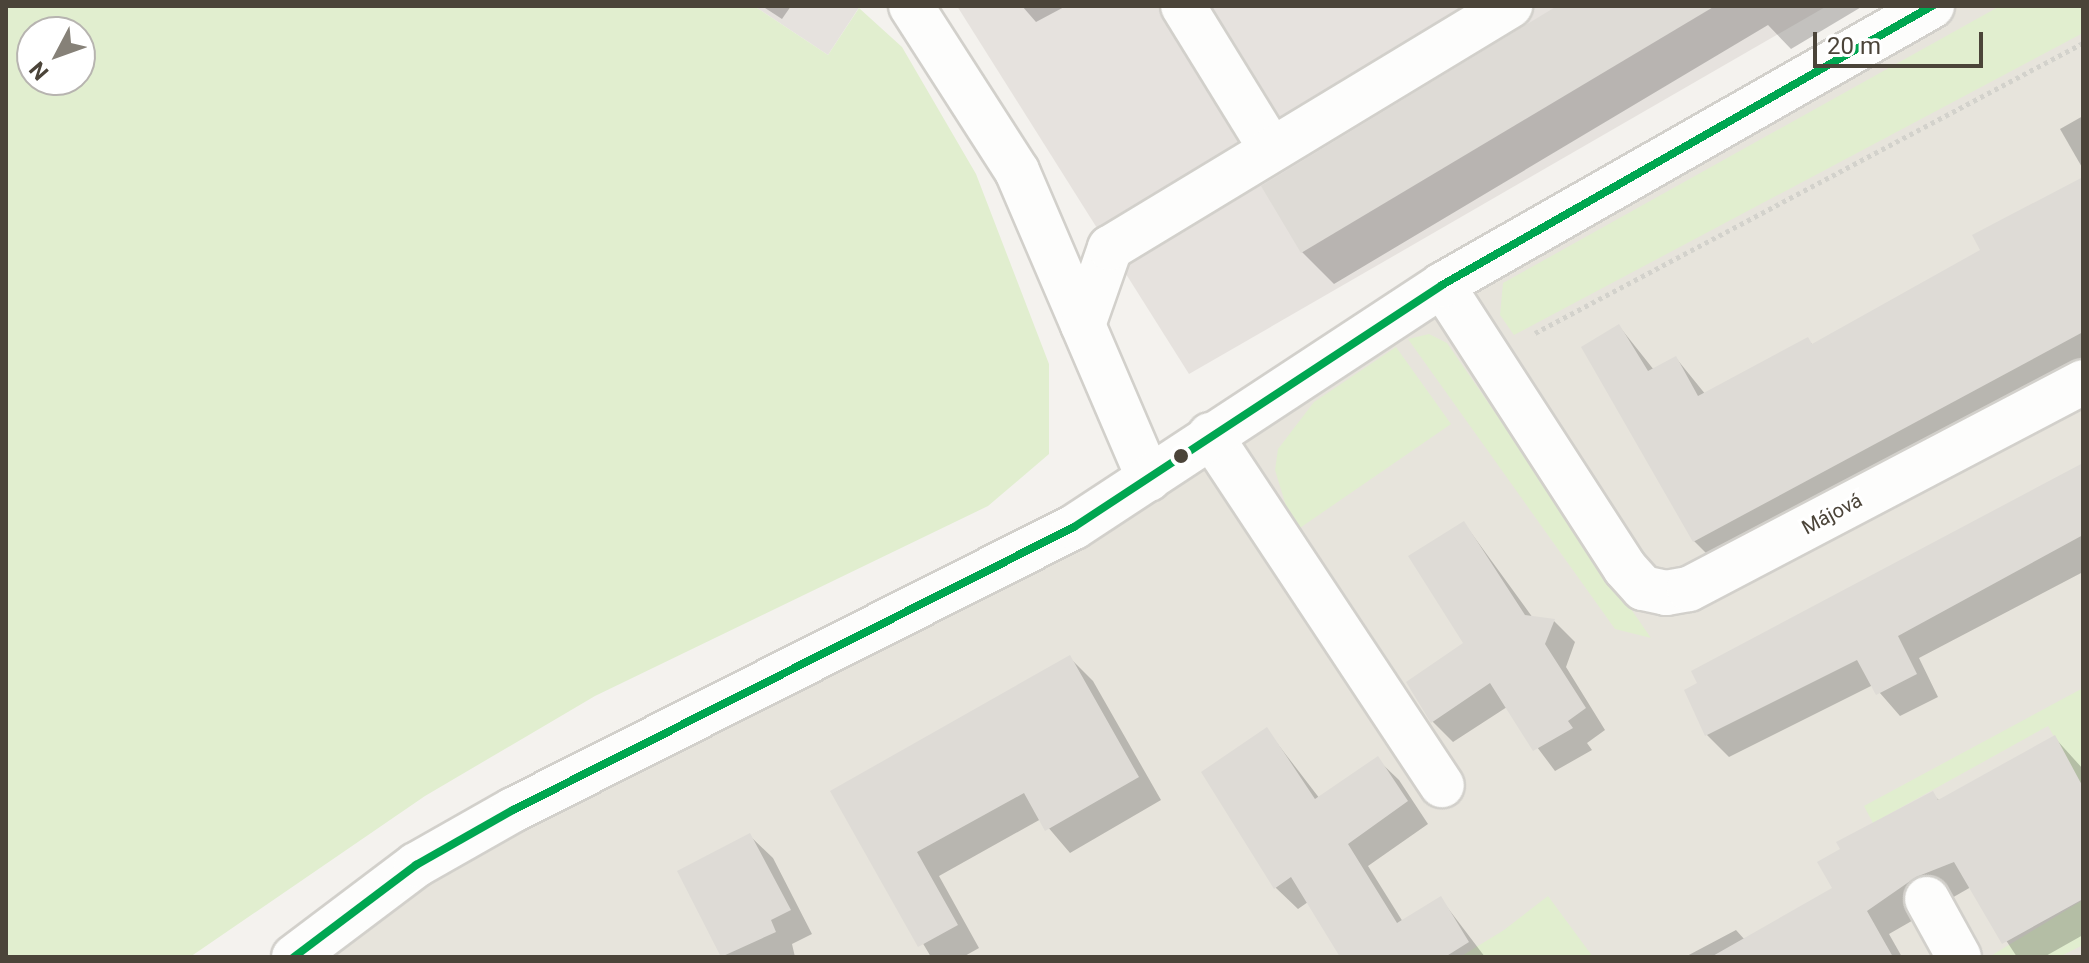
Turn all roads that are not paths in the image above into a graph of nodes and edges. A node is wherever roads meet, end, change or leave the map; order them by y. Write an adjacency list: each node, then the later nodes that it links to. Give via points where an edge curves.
1 (911, 6): 7 (street, via 1017,171)
2 (1183, 6): 5 (street)
3 (1510, 6): 5 (street)
4 (1932, 6): 6 (street)
5 (1271, 149): 7 (street, via 1110,248)
6 (1442, 285): 8 (street, Májová, via 1625,568 1643,588 1666,593 1701,583); 9 (street)
7 (1083, 325): 10 (street)
8 (2083, 382)
9 (1210, 435): 10 (street); 11 (street)
10 (1149, 479): 13 (street, via 1003,567 513,810 416,865)
11 (1442, 785)
12 (1927, 899): 14 (street)
13 (294, 957)
14 (1959, 957)

